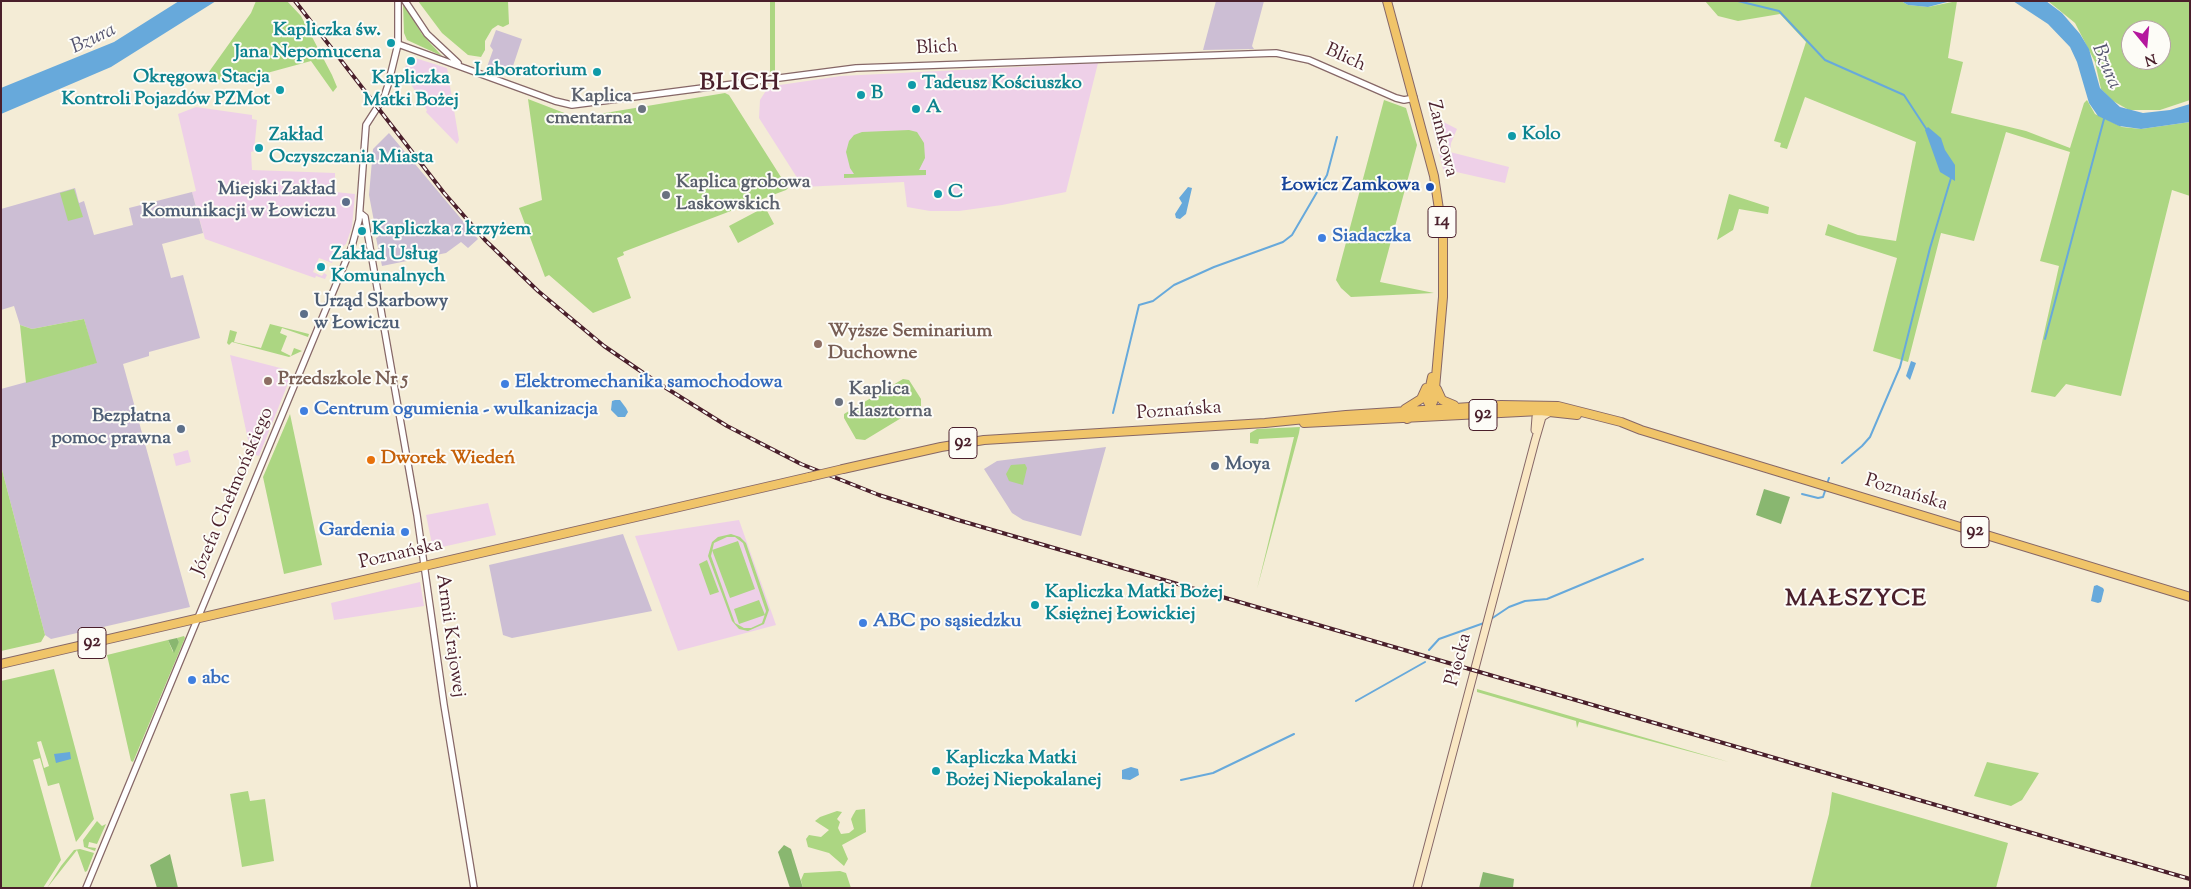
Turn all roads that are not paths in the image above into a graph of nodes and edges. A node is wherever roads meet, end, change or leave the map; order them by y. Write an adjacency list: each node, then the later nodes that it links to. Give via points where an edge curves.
1 (398, 1): 4 (street, Józefa Chełmońskiego)
2 (405, 1): 5 (street, Blich)
3 (1387, 1): 6 (main road, Zamkowa / 14)
4 (398, 44): 5 (street, Blich); 7 (street, Józefa Chełmońskiego, via 386,91 366,125)
5 (446, 58): 6 (street, Blich, via 556,101 577,105 856,68 1276,53 1309,60 1396,98)
6 (1414, 98): 8 (main road, Zamkowa / 14, via 1437,188 1443,236 1443,288)
7 (360, 213): 20 (street, Armii Krajowej, via 364,217 374,269); 22 (street, Józefa Chełmońskiego, via 352,246)
8 (1434, 376): 9 (main road, Zamkowa / 14, via 1442,400 1450,405); 10 (main road, Zamkowa / 14, via 1434,400); 11 (main road, Zamkowa / 14, via 1421,398)
9 (1466, 407): 10 (main road, Poznańska / 92); 12 (main road, Poznańska / 92)
10 (1430, 410): 11 (main road, Poznańska / 92); 14 (main road); 15 (main road, Poznańska)
11 (1398, 411): 16 (main road, Poznańska / 92)
12 (1539, 411): 13 (main road, Poznańska / 92); 17 (main road, Płocka); 18 (main road, Poznańska / 92, via 1580,415); 18 (main road, Poznańska / 92, via 1558,406); 19 (main road, Płocka)
13 (1525, 412): 14 (main road, Poznańska / 92); 17 (main road, via 1532,418)
14 (1440, 417): 15 (main road, Poznańska / 92)
15 (1407, 419): 16 (main road, Poznańska / 92)
16 (1274, 422): 20 (main road, Poznańska / 92, bridge, via 962,443)
17 (1535, 428): 19 (main road, Płocka)
18 (1641, 430): 21 (main road, Poznańska / 92)
19 (1535, 442): 26 (main road, Płocka)
20 (424, 567): 22 (main road, Poznańska / 92); 25 (street, Armii Krajowej)
21 (2190, 597)
22 (197, 619): 23 (main road, Poznańska / 92); 24 (street, Józefa Chełmońskiego)
23 (1, 664)
24 (86, 888)
25 (474, 888)
26 (1417, 888)

